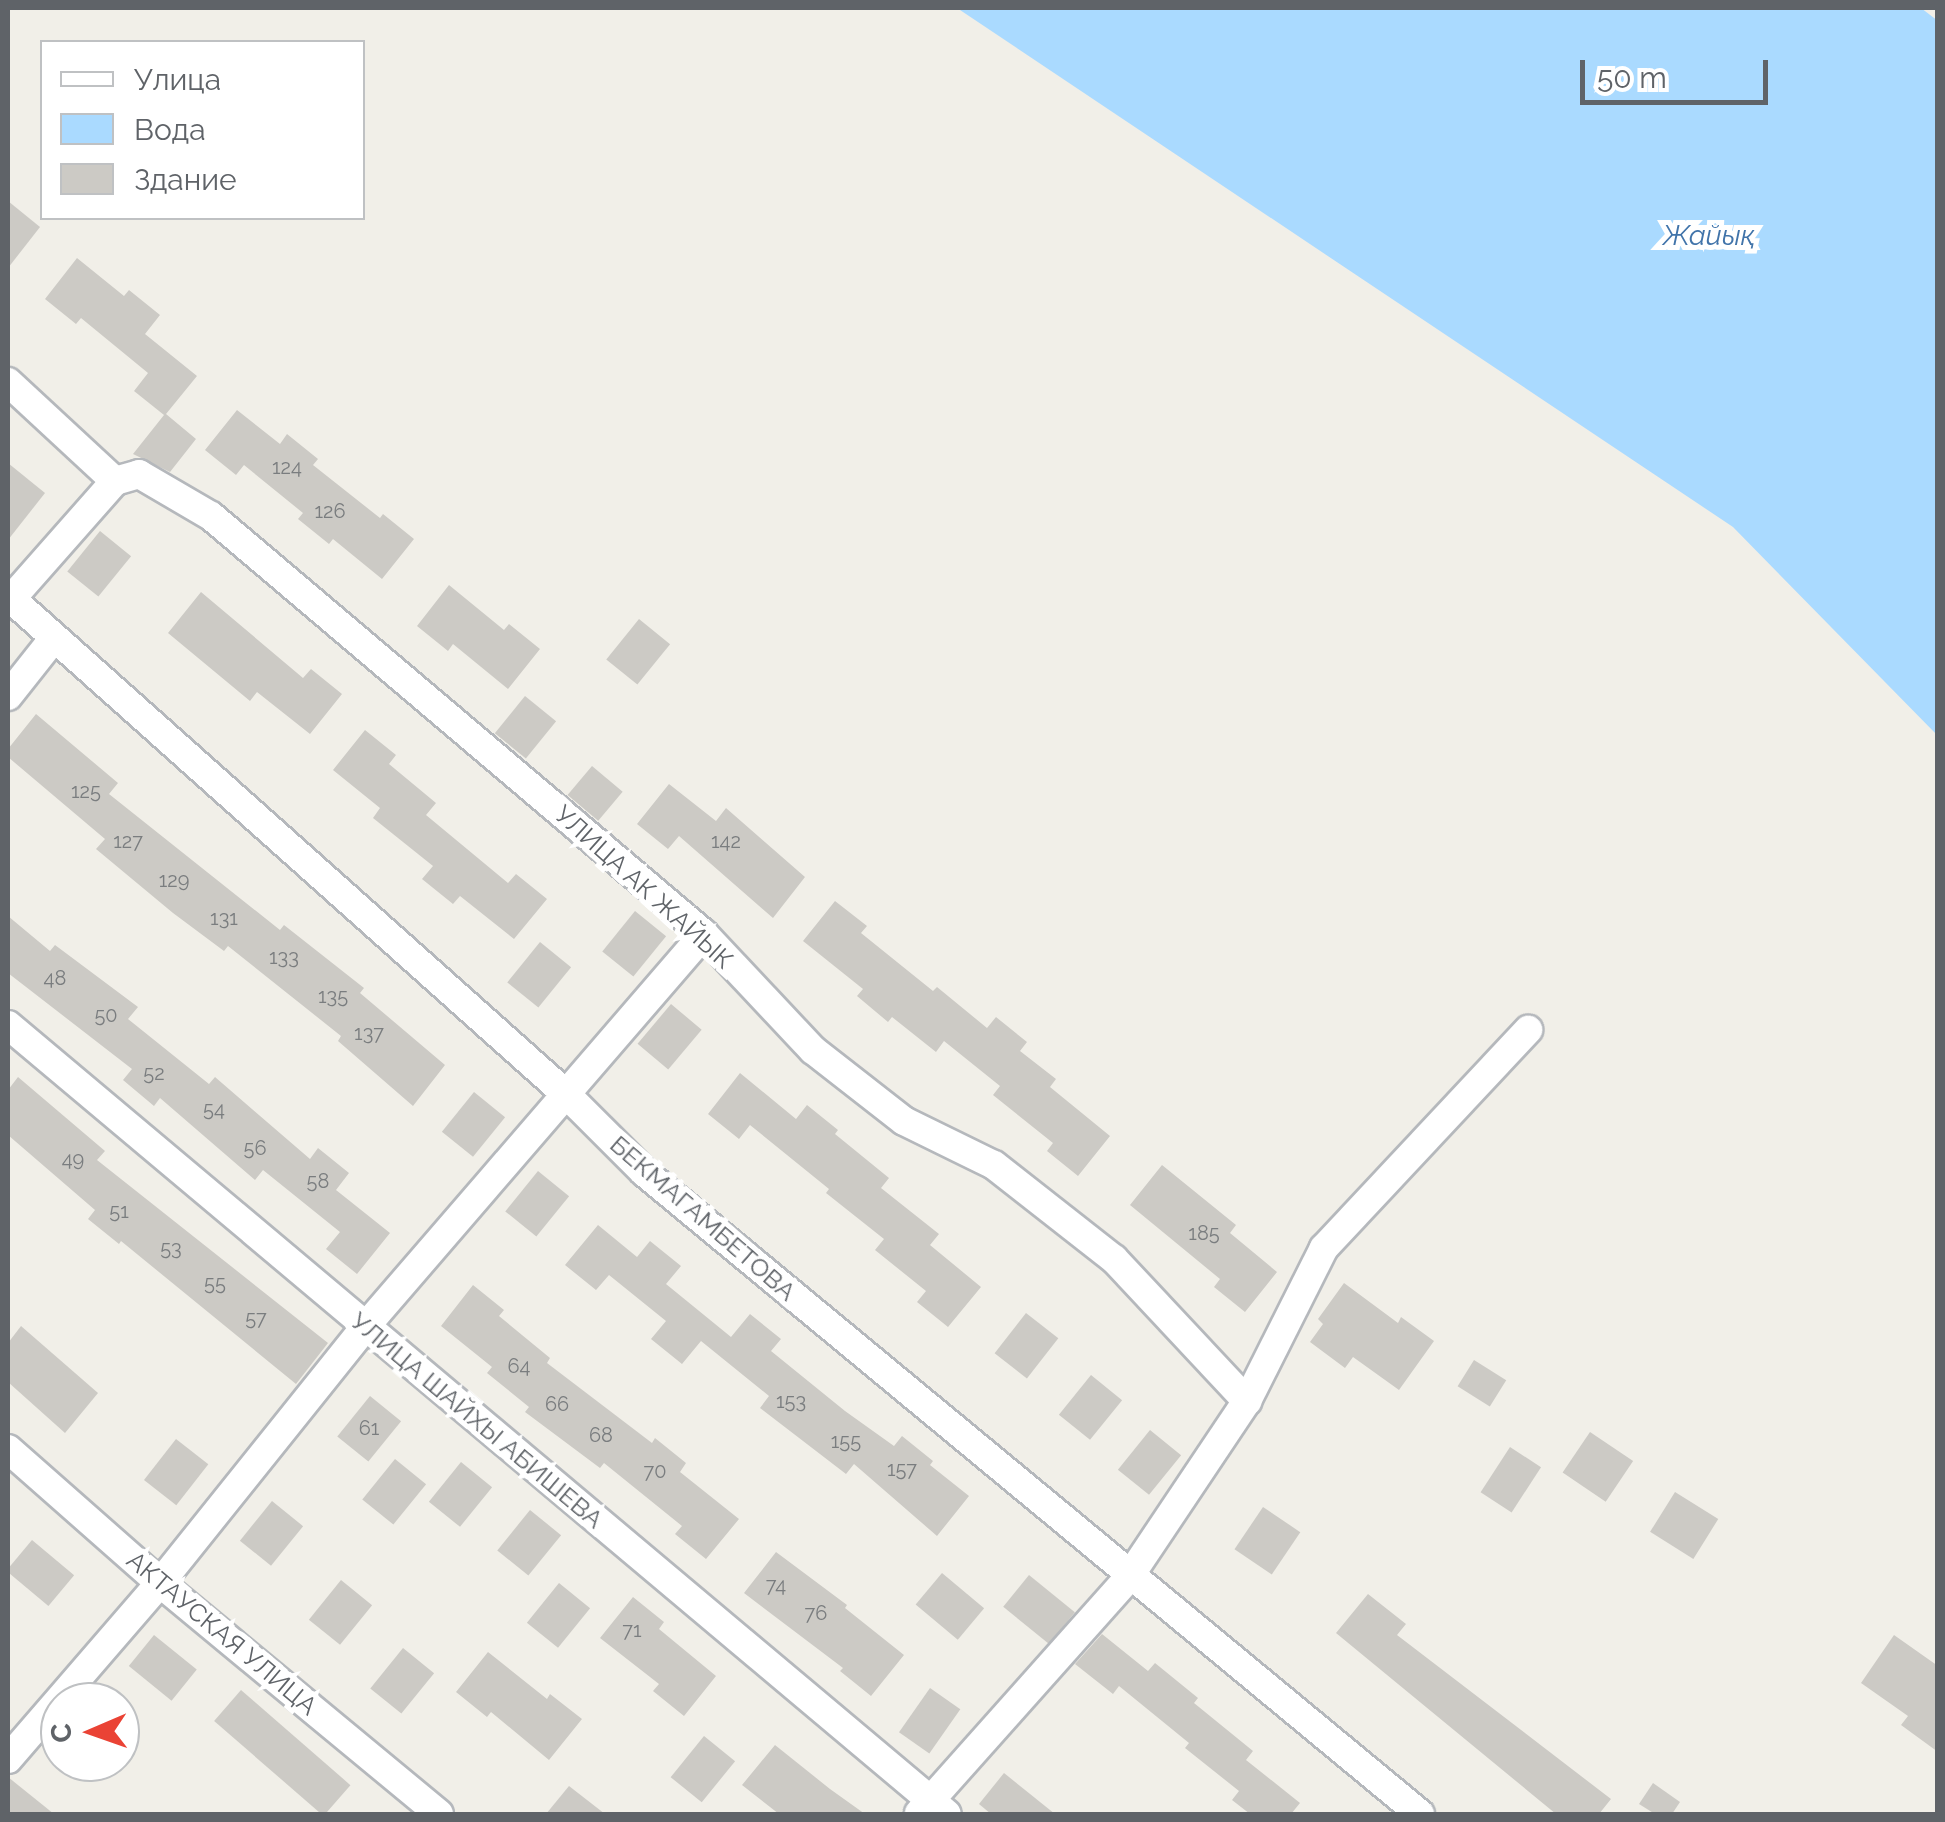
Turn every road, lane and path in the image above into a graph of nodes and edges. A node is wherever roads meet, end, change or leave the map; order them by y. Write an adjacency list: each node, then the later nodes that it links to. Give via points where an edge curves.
1 (8, 382): 2 (street)
2 (115, 481): 3 (street); 6 (street, УЛИЦА АК ЖАЙЫК, via 139,474 211,516)
3 (9, 598): 4 (street, БЕКМАГАМБЕТОВА)
4 (54, 638): 5 (street); 9 (street, БЕКМАГАМБЕТОВА)
5 (8, 696)
6 (704, 934): 9 (street); 11 (street, УЛИЦА АК ЖАЙЫК, via 813,1050 904,1121 994,1165 1114,1259)
7 (8, 1025): 10 (street, УЛИЦА ШАЙХЫ АБИШЕВА)
8 (1528, 1030): 11 (street, via 1324,1248)
9 (566, 1094): 10 (street); 13 (street, БЕКМАГАМБЕТОВА, via 644,1172)
10 (365, 1326): 14 (street); 16 (street, УЛИЦА ШАЙХЫ АБИШЕВА)
11 (1247, 1401): 13 (street)
12 (8, 1448): 14 (street, АКТАУСКАЯ УЛИЦА)
13 (1129, 1577): 16 (street); 18 (street, БЕКМАГАМБЕТОВА)
14 (160, 1583): 15 (street); 17 (street, АКТАУСКАЯ УЛИЦА)
15 (8, 1759)
16 (931, 1810)
17 (439, 1814)
18 (1420, 1814)

